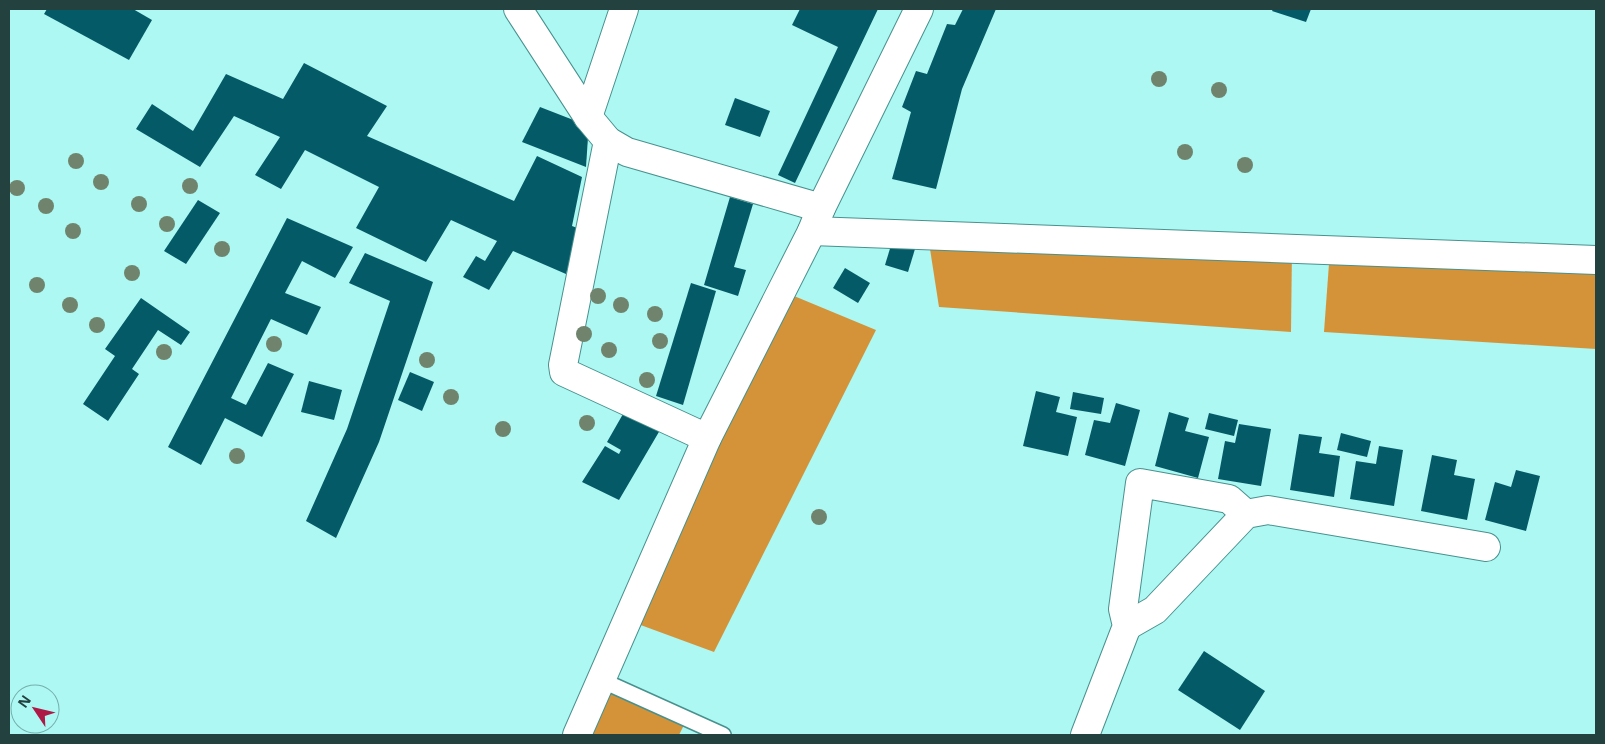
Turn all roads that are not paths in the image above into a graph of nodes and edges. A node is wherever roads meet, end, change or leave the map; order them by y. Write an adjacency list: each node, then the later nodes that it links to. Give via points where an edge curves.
1 (518, 9): 5 (street)
2 (537, 9): 5 (street)
3 (624, 9): 6 (street)
4 (918, 9): 8 (street)
5 (543, 45): 6 (street)
6 (588, 117): 7 (street)
7 (608, 141): 8 (street, via 628,152); 10 (street, via 564,372)
8 (817, 220): 9 (street); 10 (street)
9 (1596, 260)
10 (707, 438): 14 (street)
11 (1246, 514): 12 (street, via 1268,510); 13 (street, via 1155,610); 13 (street, via 1229,500 1140,483 1123,609)
12 (1486, 547)
13 (1127, 626): 17 (street)
14 (600, 680): 15 (street); 16 (lane)
15 (577, 735)
16 (723, 735)
17 (1085, 735)

